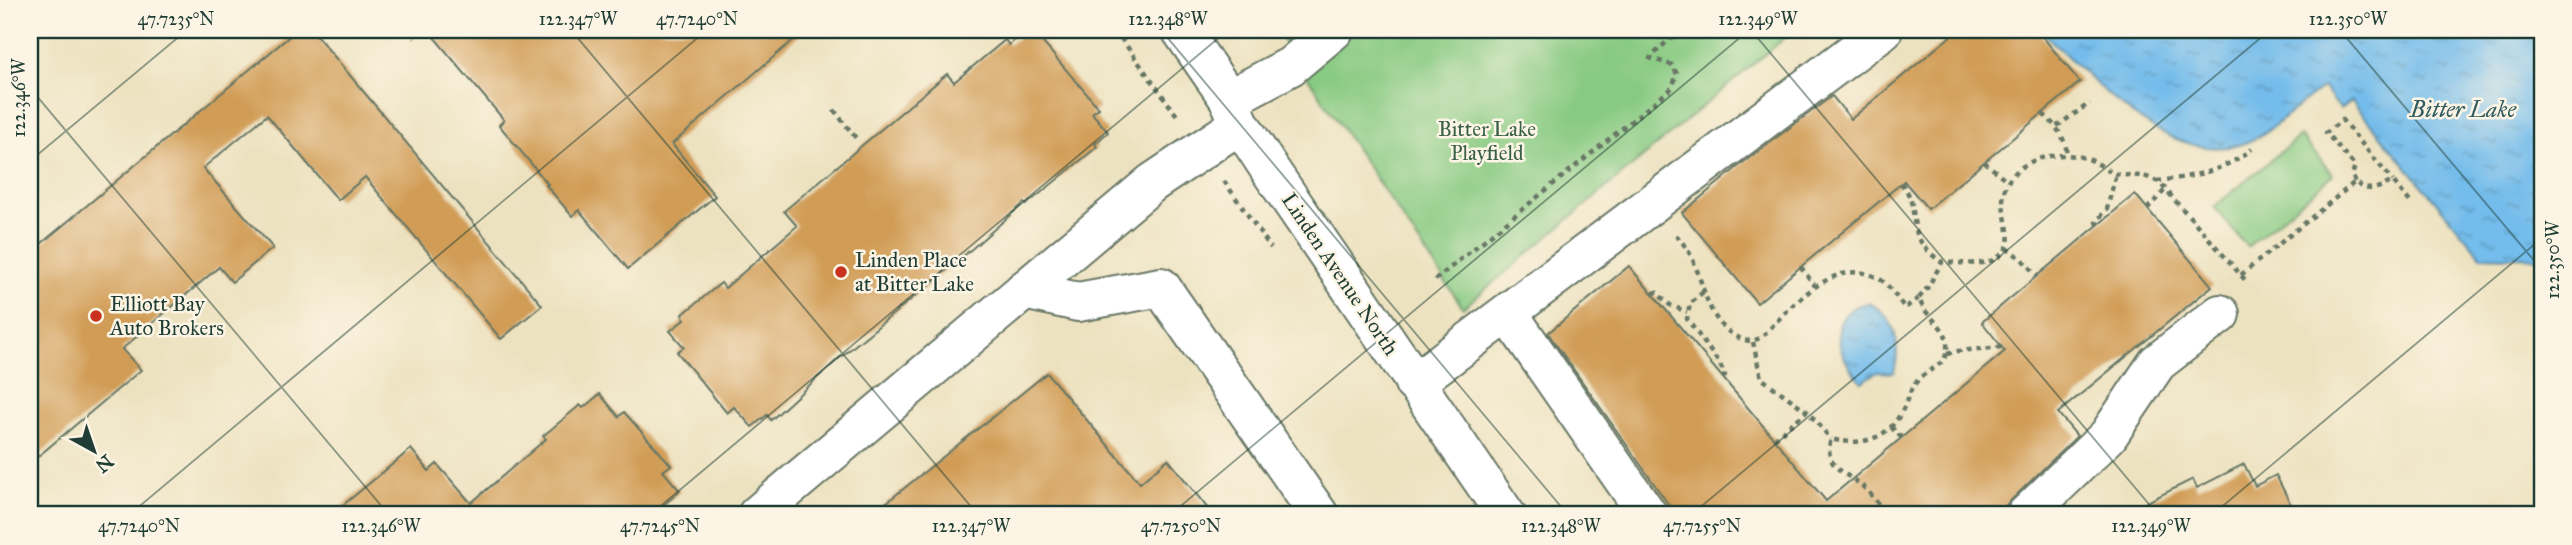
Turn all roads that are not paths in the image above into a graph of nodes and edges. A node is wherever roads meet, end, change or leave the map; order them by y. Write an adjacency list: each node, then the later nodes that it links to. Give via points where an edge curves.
1 (1181, 30): 4 (street, Linden Avenue North)
2 (1335, 30): 4 (street)
3 (1883, 30): 6 (street)
4 (1234, 111): 5 (street); 8 (street, Linden Avenue North)
5 (1024, 290): 9 (street); 10 (street, via 1078,302 1161,287)
6 (1508, 313): 8 (street); 12 (street)
7 (2220, 314): 13 (street, via 2157,363 2108,436)
8 (1414, 383): 11 (street, Linden Avenue North)
9 (757, 515)
10 (1319, 515)
11 (1506, 515)
12 (1648, 515)
13 (2026, 515)

